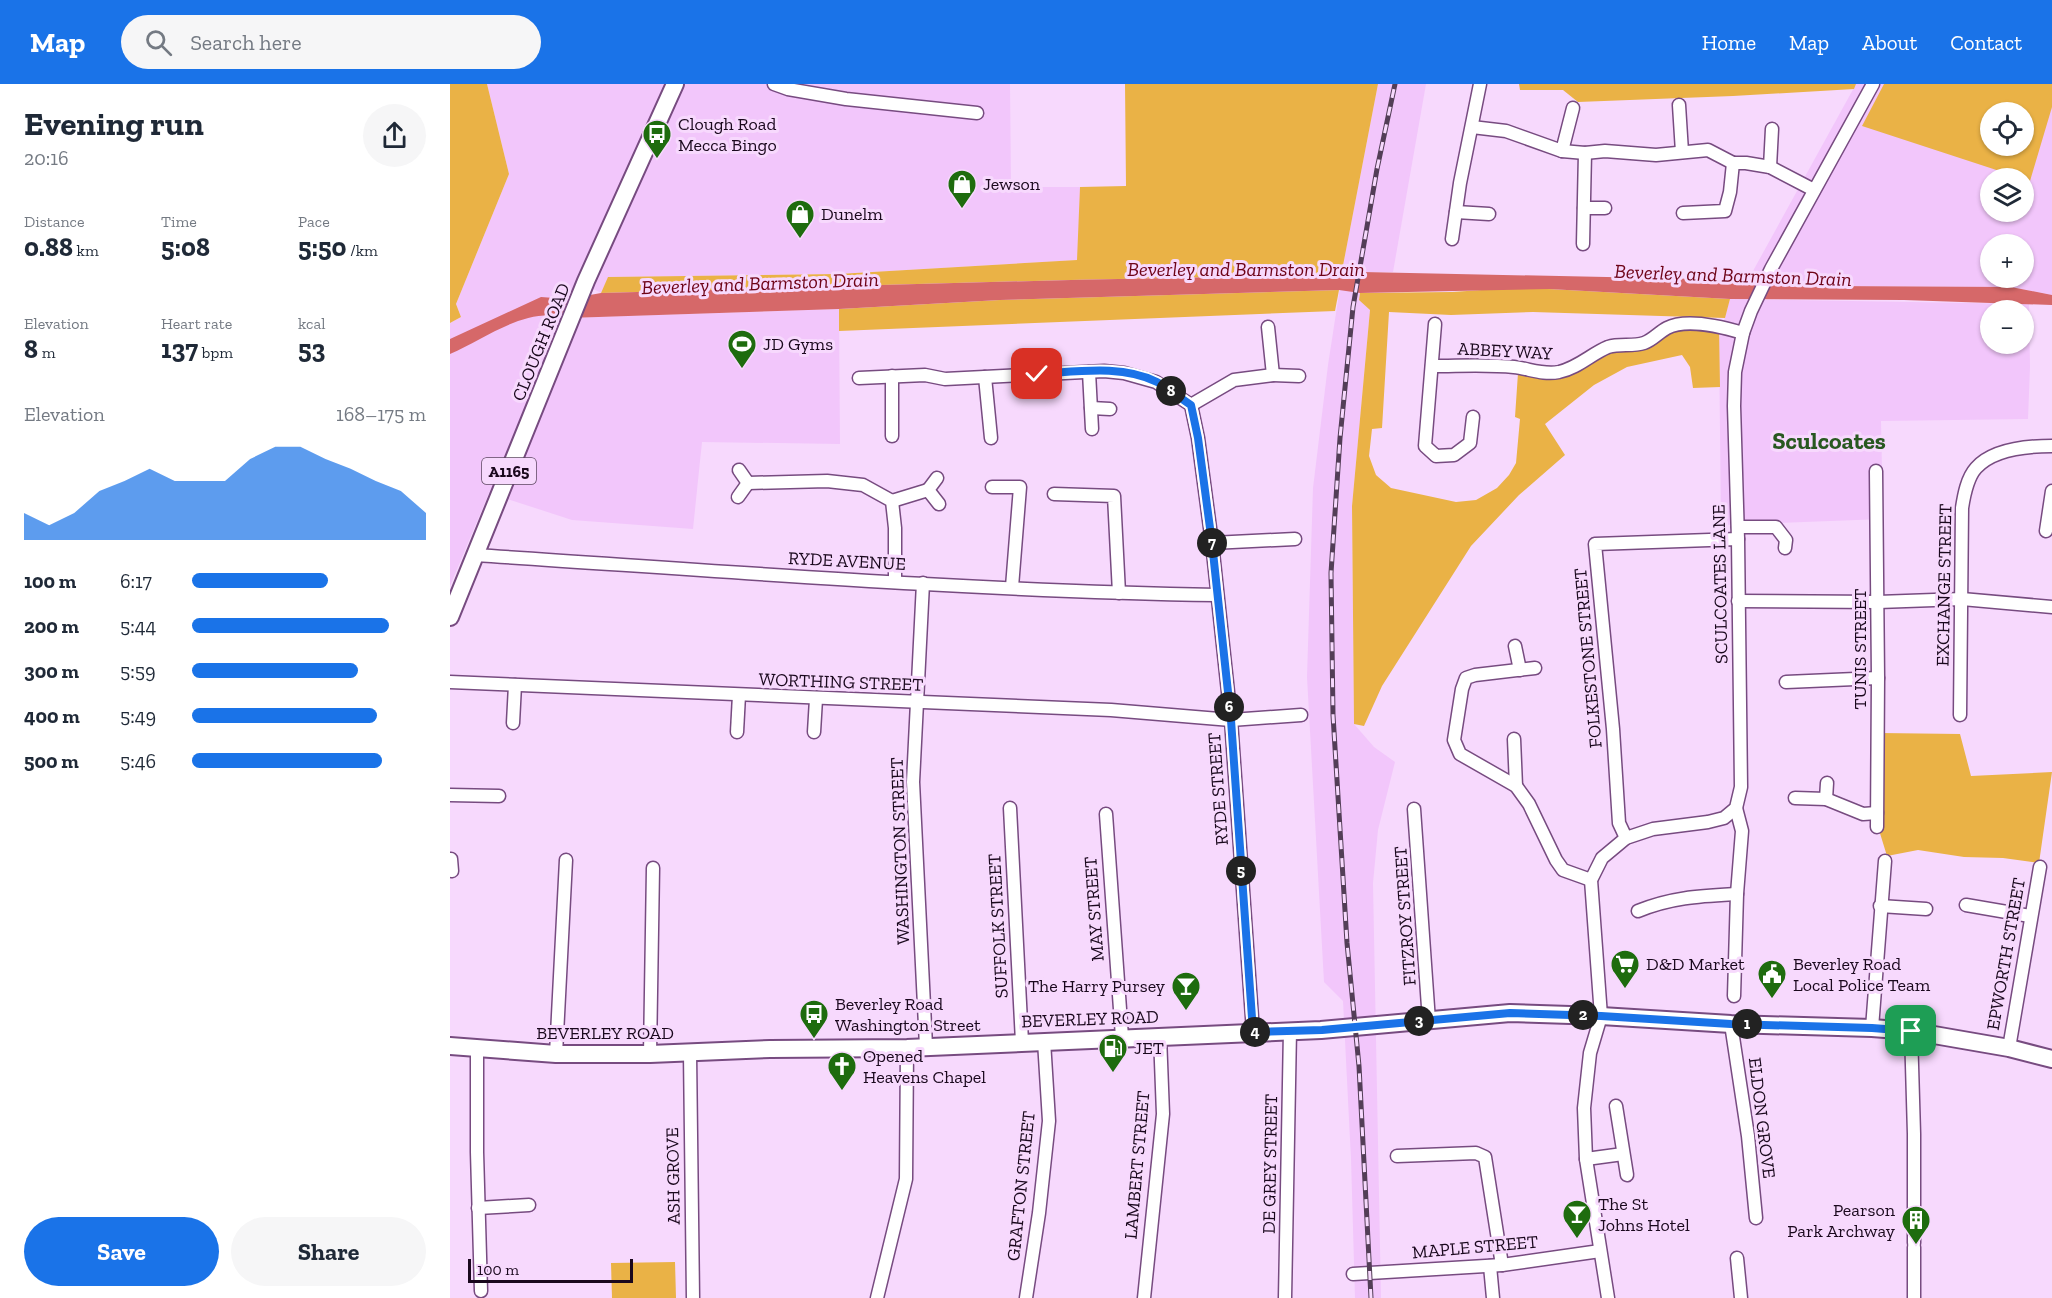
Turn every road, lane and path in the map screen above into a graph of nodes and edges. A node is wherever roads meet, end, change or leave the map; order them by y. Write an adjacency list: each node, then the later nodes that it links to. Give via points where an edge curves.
1 (675, 84): 57 (main road, CLOUGH ROAD / A1165, via 583,291)
2 (774, 84): 7 (street, via 846,99)
3 (1480, 84): 8 (street)
4 (1874, 84): 15 (street, SCULCOATES LANE)
5 (1679, 105): 11 (street)
6 (1573, 108): 10 (street)
7 (977, 113)
8 (1472, 127): 10 (street, via 1506,131); 18 (street)
9 (1772, 129): 14 (street)
10 (1563, 151): 12 (street)
11 (1683, 152): 12 (street); 13 (street, via 1708,150)
12 (1586, 153): 16 (street)
13 (1733, 164): 14 (street); 19 (street, via 1725,211)
14 (1770, 167): 15 (street)
15 (1814, 190): 25 (street, SCULCOATES LANE)
16 (1584, 208): 17 (street); 22 (street)
17 (1605, 208)
18 (1456, 212): 20 (street); 21 (street)
19 (1683, 213)
20 (1489, 214)
21 (1452, 239)
22 (1583, 244)
23 (1435, 324): 26 (street, ABBEY WAY)
24 (1268, 327): 28 (street)
25 (1743, 333): 26 (street, ABBEY WAY, via 1719,326 1676,324 1646,342 1607,348 1573,368 1551,373); 53 (street, SCULCOATES LANE, via 1734,399)
26 (1432, 366): 36 (street, ABBEY WAY, via 1425,446 1436,456 1454,455 1470,443)
27 (1089, 372): 31 (street); 33 (street, via 1124,372 1156,381); 34 (street)
28 (1272, 375): 30 (street); 33 (street, via 1234,380)
29 (892, 376): 31 (street); 32 (street); 38 (street)
30 (1299, 376)
31 (985, 377): 39 (street)
32 (859, 378)
33 (1191, 405): 55 (street, RYDE STREET)
34 (1091, 408): 35 (street); 37 (street)
35 (1110, 409)
36 (1473, 417)
37 (1092, 429)
38 (892, 436)
39 (991, 438)
40 (2052, 446): 63 (street, EXCHANGE STREET, via 1998,453 1976,468 1965,489 1962,508)
41 (739, 470): 44 (street)
42 (1875, 471): 65 (street, TUNIS STREET)
43 (937, 478): 46 (street)
44 (748, 483): 49 (street); 50 (street, via 827,481 863,485)
45 (992, 487): 60 (street, via 1020,487)
46 (928, 490): 50 (street); 51 (street)
47 (2052, 492): 52 (street)
48 (1054, 494): 61 (street, via 1114,496)
49 (738, 497)
50 (892, 501): 58 (street)
51 (939, 504)
52 (2046, 531)
53 (1738, 533): 56 (street, via 1776,527 1786,540); 64 (street, SCULCOATES LANE); 97 (street, FOLKESTONE STREET, via 1596,544 1619,824)
54 (1295, 539): 55 (street)
55 (1212, 543): 62 (street, RYDE STREET)
56 (1785, 548)
57 (475, 555): 58 (street, RYDE AVENUE); 67 (main road, CLOUGH ROAD / A1165)
58 (895, 582): 59 (street, RYDE AVENUE)
59 (923, 583): 60 (street, RYDE AVENUE); 77 (street, WASHINGTON STREET)
60 (1012, 587): 61 (street, RYDE AVENUE)
61 (1119, 594): 62 (street, RYDE AVENUE)
62 (1217, 595): 80 (street, RYDE STREET)
63 (1962, 599): 65 (street); 66 (street); 79 (street, EXCHANGE STREET)
64 (1738, 601): 65 (street); 92 (street, SCULCOATES LANE, via 1741,787)
65 (1878, 603): 71 (street, TUNIS STREET)
66 (2052, 607)
67 (450, 617)
68 (1515, 646): 70 (street)
69 (1535, 668): 70 (street)
70 (1520, 670): 86 (street, via 1466,678 1454,740 1460,754)
71 (1878, 678): 73 (street); 94 (street, TUNIS STREET)
72 (450, 682): 74 (street, WORTHING STREET)
73 (1786, 682)
74 (515, 685): 75 (street, WORTHING STREET); 81 (street)
75 (739, 695): 76 (street, WORTHING STREET); 82 (street)
76 (816, 699): 77 (street, WORTHING STREET); 83 (street)
77 (918, 703): 80 (street, WORTHING STREET, via 1111,710); 122 (street, WASHINGTON STREET, via 913,782)
78 (1301, 715): 80 (street, WORTHING STREET)
79 (1960, 715)
80 (1231, 720): 116 (street, RYDE STREET)
81 (513, 723)
82 (737, 732)
83 (814, 732)
84 (1514, 740): 86 (street)
85 (1827, 783): 90 (street)
86 (1516, 786): 102 (street, via 1563,870)
87 (450, 795): 88 (street)
88 (499, 796)
89 (1795, 798): 90 (street)
90 (1826, 799): 94 (street, via 1863,814)
91 (1010, 808): 120 (street, SUFFOLK STREET)
92 (1736, 808): 97 (street, via 1724,818 1653,829); 103 (street, via 1742,831)
93 (1414, 809): 111 (street, FITZROY STREET)
94 (1877, 813): 96 (street, TUNIS STREET)
95 (1106, 814): 118 (street, MAY STREET)
96 (1877, 827)
97 (1626, 838): 102 (street, via 1602,858)
98 (566, 860): 127 (street)
99 (1885, 861): 105 (street)
100 (2040, 867): 108 (street, EPWORTH STREET)
101 (653, 868): 128 (street)
102 (1591, 880): 110 (street)
103 (1737, 894): 107 (street, via 1681,897); 109 (street)
104 (1966, 905): 108 (street)
105 (1880, 906): 106 (street); 113 (street)
106 (1926, 909)
107 (1638, 911)
108 (2030, 916): 124 (street, EPWORTH STREET)
109 (1734, 996)
110 (1601, 1016): 111 (main road, BEVERLEY ROAD, via 1510,1013); 112 (main road, BEVERLEY ROAD); 133 (street, via 1587,1075)
111 (1430, 1021): 114 (main road, BEVERLEY ROAD)
112 (1731, 1024): 113 (main road, BEVERLEY ROAD); 137 (street, ELDON GROVE)
113 (1872, 1028): 115 (main road, BEVERLEY ROAD)
114 (1290, 1030): 116 (main road, BEVERLEY ROAD); 147 (street, DE GREY STREET)
115 (1911, 1031): 124 (main road, BEVERLEY ROAD); 151 (street)
116 (1253, 1032): 117 (main road, BEVERLEY ROAD)
117 (1160, 1036): 118 (main road, BEVERLEY ROAD); 146 (street, LAMBERT STREET, via 1163,1114)
118 (1122, 1037): 119 (main road, BEVERLEY ROAD)
119 (1044, 1041): 120 (main road, BEVERLEY ROAD); 145 (street, GRAFTON STREET, via 1049,1121)
120 (1022, 1042): 122 (main road, BEVERLEY ROAD)
121 (450, 1046): 125 (main road, BEVERLEY ROAD)
122 (926, 1046): 123 (main road, BEVERLEY ROAD)
123 (907, 1048): 126 (main road, BEVERLEY ROAD); 144 (street, via 906,1179)
124 (2009, 1048): 129 (main road, BEVERLEY ROAD)
125 (477, 1049): 127 (main road, BEVERLEY ROAD); 136 (street)
126 (690, 1053): 128 (main road, BEVERLEY ROAD); 143 (street, ASH GROVE)
127 (556, 1054): 128 (main road, BEVERLEY ROAD)
128 (650, 1054)
129 (2052, 1059)
130 (1616, 1106): 131 (street)
131 (1623, 1154): 133 (street); 134 (street)
132 (1397, 1156): 140 (street, via 1476,1153 1485,1157)
133 (1586, 1159): 138 (street)
134 (1627, 1175)
135 (529, 1204): 136 (street)
136 (478, 1208): 142 (street)
137 (1756, 1218)
138 (1600, 1251): 140 (street, MAPLE STREET); 149 (street)
139 (1737, 1257): 150 (street)
140 (1496, 1266): 141 (street, MAPLE STREET); 148 (street)
141 (1353, 1274)
142 (481, 1291)
143 (693, 1298)
144 (877, 1298)
145 (1026, 1298)
146 (1144, 1298)
147 (1285, 1298)
148 (1493, 1298)
149 (1608, 1298)
150 (1741, 1298)
151 (1914, 1298)

